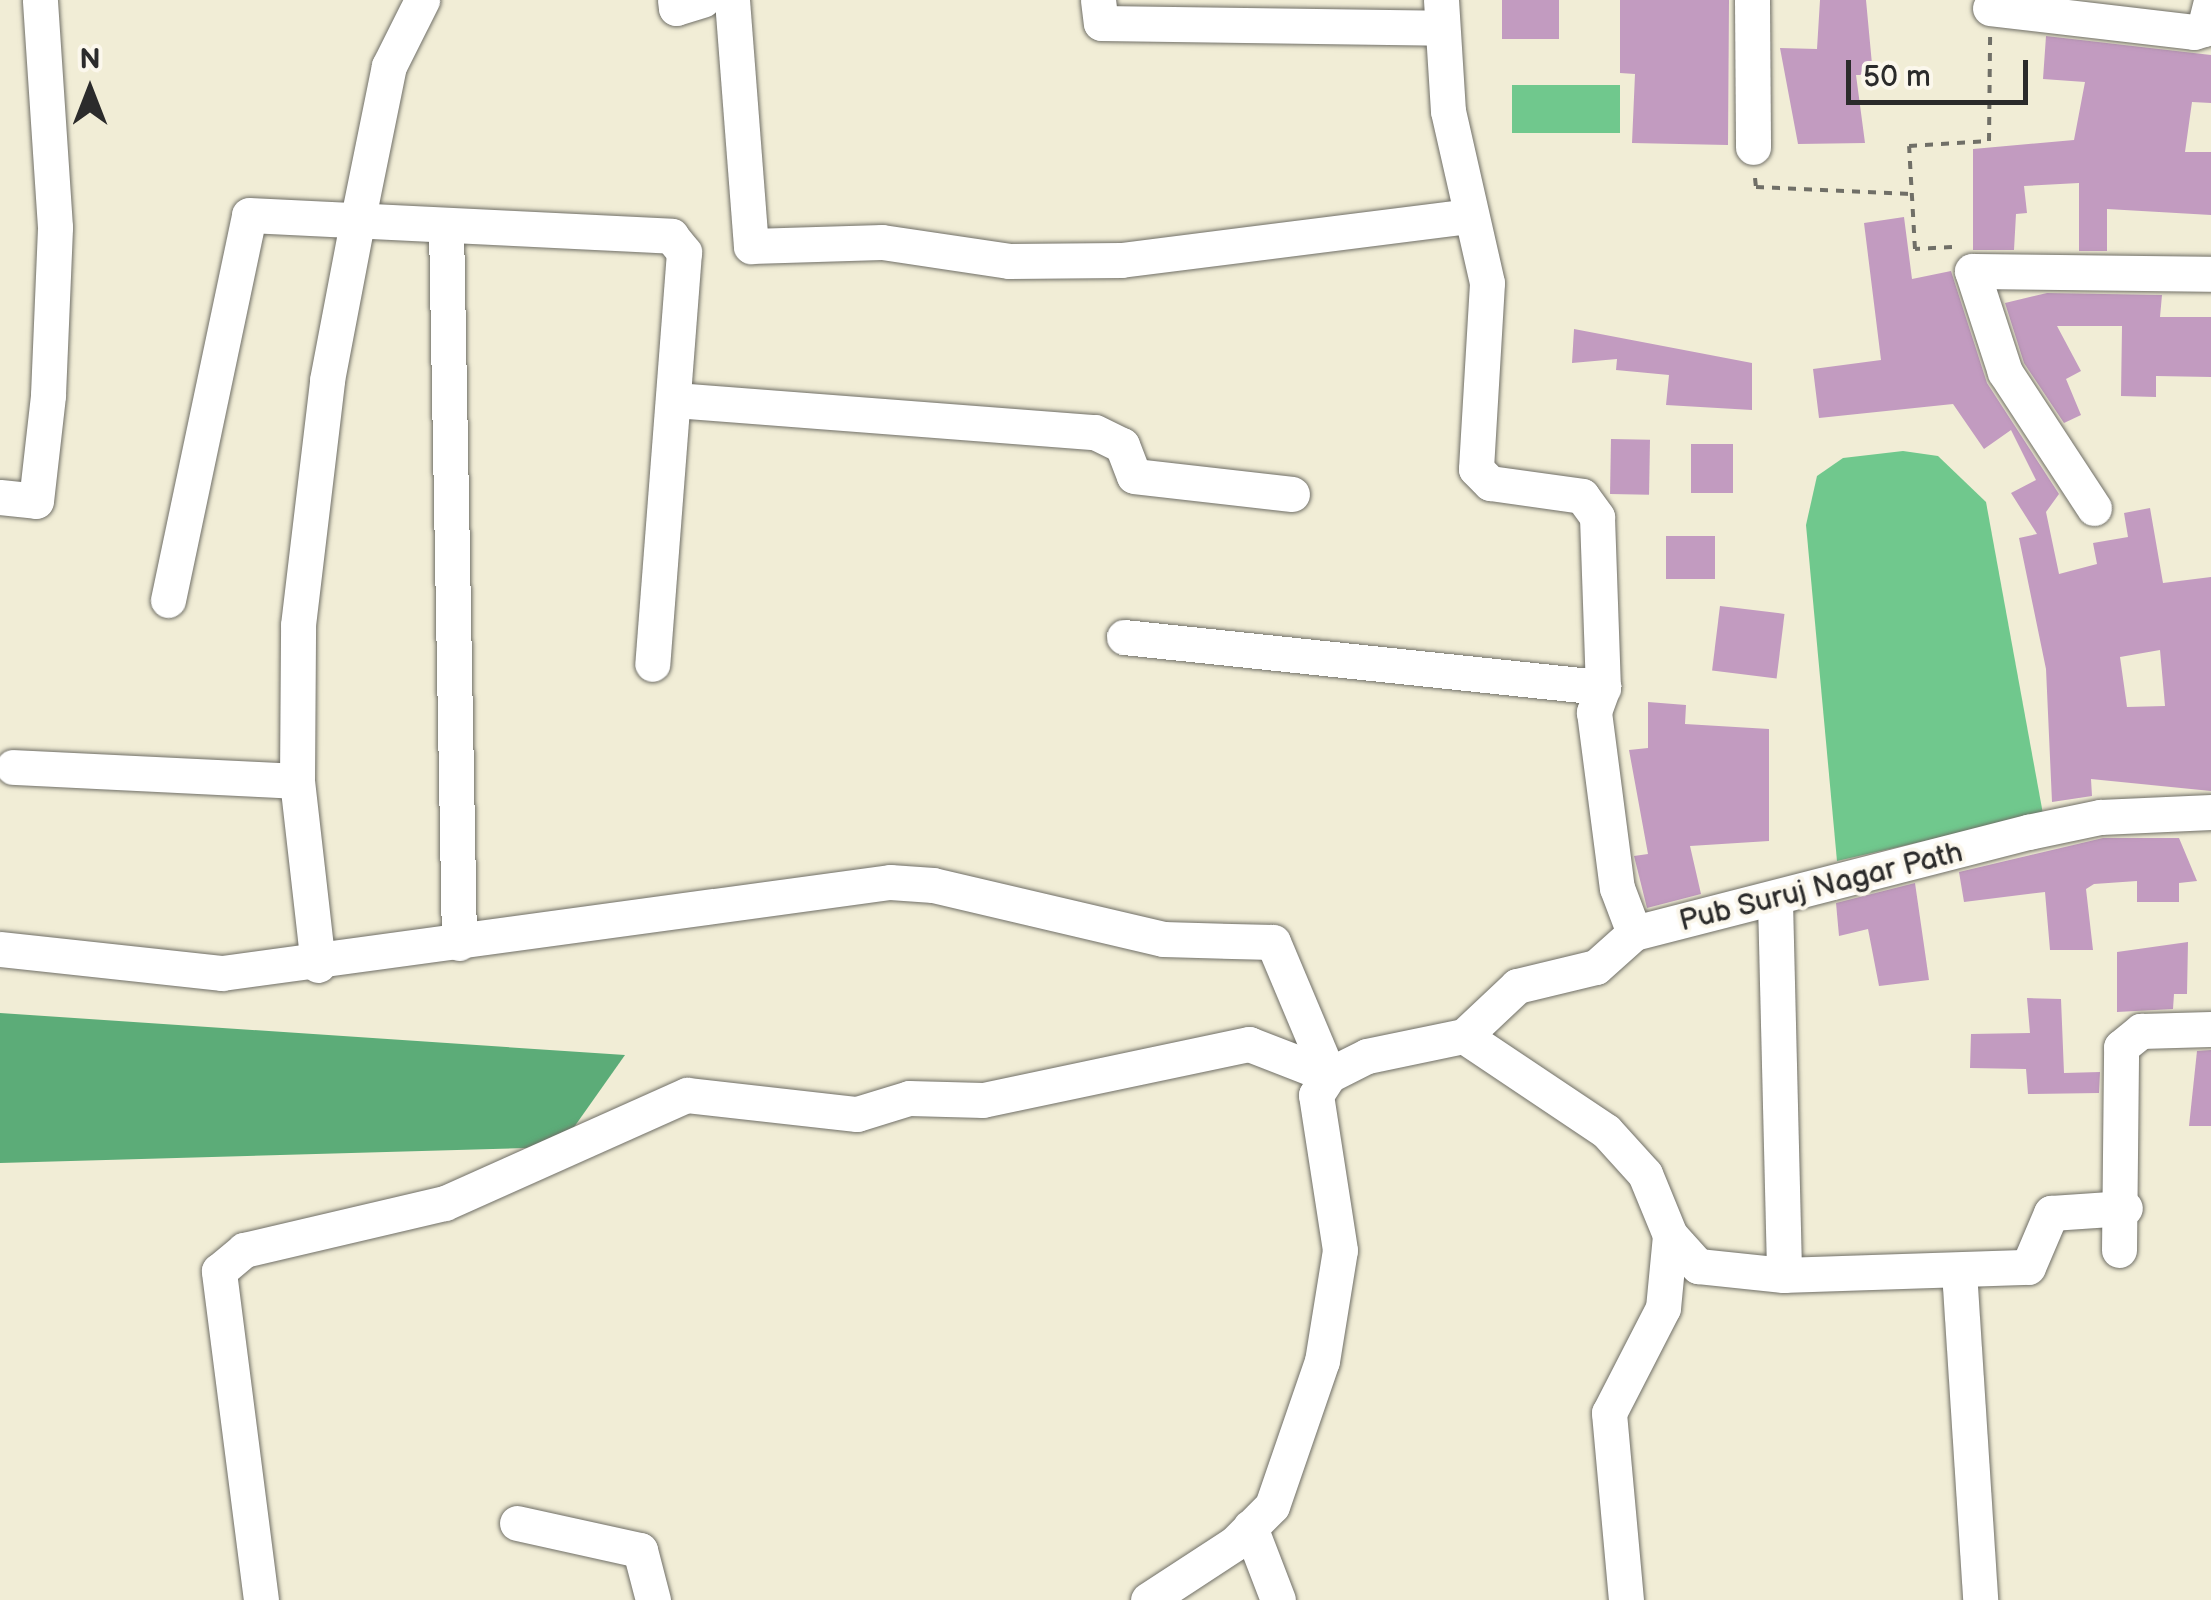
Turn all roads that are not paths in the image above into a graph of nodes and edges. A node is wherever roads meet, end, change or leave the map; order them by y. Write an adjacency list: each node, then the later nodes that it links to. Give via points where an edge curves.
1 (40, 0): 18 (street, via 55,227 48,394 36,501)
2 (422, 0): 13 (street, via 389,66)
3 (675, 0): 4 (street, via 676,8)
4 (703, 0)
5 (732, 0): 12 (street, via 751,246 882,242 1009,261 1121,260)
6 (1098, 0): 10 (street, via 1101,24)
7 (1752, 0): 11 (street)
8 (2211, 0): 9 (street, via 2204,29 2194,32)
9 (1990, 8)
10 (1441, 14): 12 (street)
11 (1753, 147)
12 (1469, 216): 23 (street, via 1487,283 1476,470 1490,483 1592,503)
13 (358, 218): 14 (street); 20 (street, via 258,214 242,226); 25 (street, via 298,625)
14 (446, 226): 16 (street, via 682,242); 29 (street)
15 (2211, 274): 19 (street, via 1972,272 2005,372)
16 (675, 400): 17 (street, via 1095,432 1122,445 1134,476); 22 (street)
17 (1292, 494)
18 (0, 497)
19 (2094, 508)
20 (168, 600)
21 (1124, 637): 23 (street)
22 (652, 664)
23 (1603, 687): 28 (street, via 1594,712 1601,784)
24 (12, 767): 25 (street)
25 (297, 782): 31 (street)
26 (2211, 812): 27 (street, Pub Suruj Nagar Path, via 2068,824)
27 (1775, 901): 28 (street, Pub Suruj Nagar Path); 39 (street)
28 (1634, 933): 33 (street, Pub Suruj Nagar Path, via 1596,967 1517,986)
29 (459, 943): 31 (street); 34 (street, via 890,882 933,885 1163,939 1274,942)
30 (0, 949): 31 (street, via 222,974)
31 (318, 964)
32 (2211, 1029): 35 (street, via 2141,1031 2121,1047)
33 (1464, 1036): 34 (street, via 1367,1056); 36 (street, via 1606,1131 1645,1174)
34 (1329, 1074): 41 (street, via 1316,1117 1340,1250 1322,1361 1272,1506); 42 (street, via 1250,1044 984,1100 909,1098 857,1114 686,1095 445,1203 244,1250 219,1271)
35 (2125, 1208): 37 (street); 38 (street, via 2051,1213 2035,1263)
36 (1670, 1235): 39 (street, via 1698,1266); 46 (street, via 1663,1308 1610,1414)
37 (2119, 1250)
38 (1959, 1271): 39 (street); 47 (street)
39 (1784, 1275)
40 (517, 1523): 43 (street, via 640,1550)
41 (1250, 1527): 44 (street); 45 (street)
42 (261, 1600)
43 (653, 1600)
44 (1148, 1600)
45 (1278, 1600)
46 (1626, 1600)
47 (1980, 1600)

